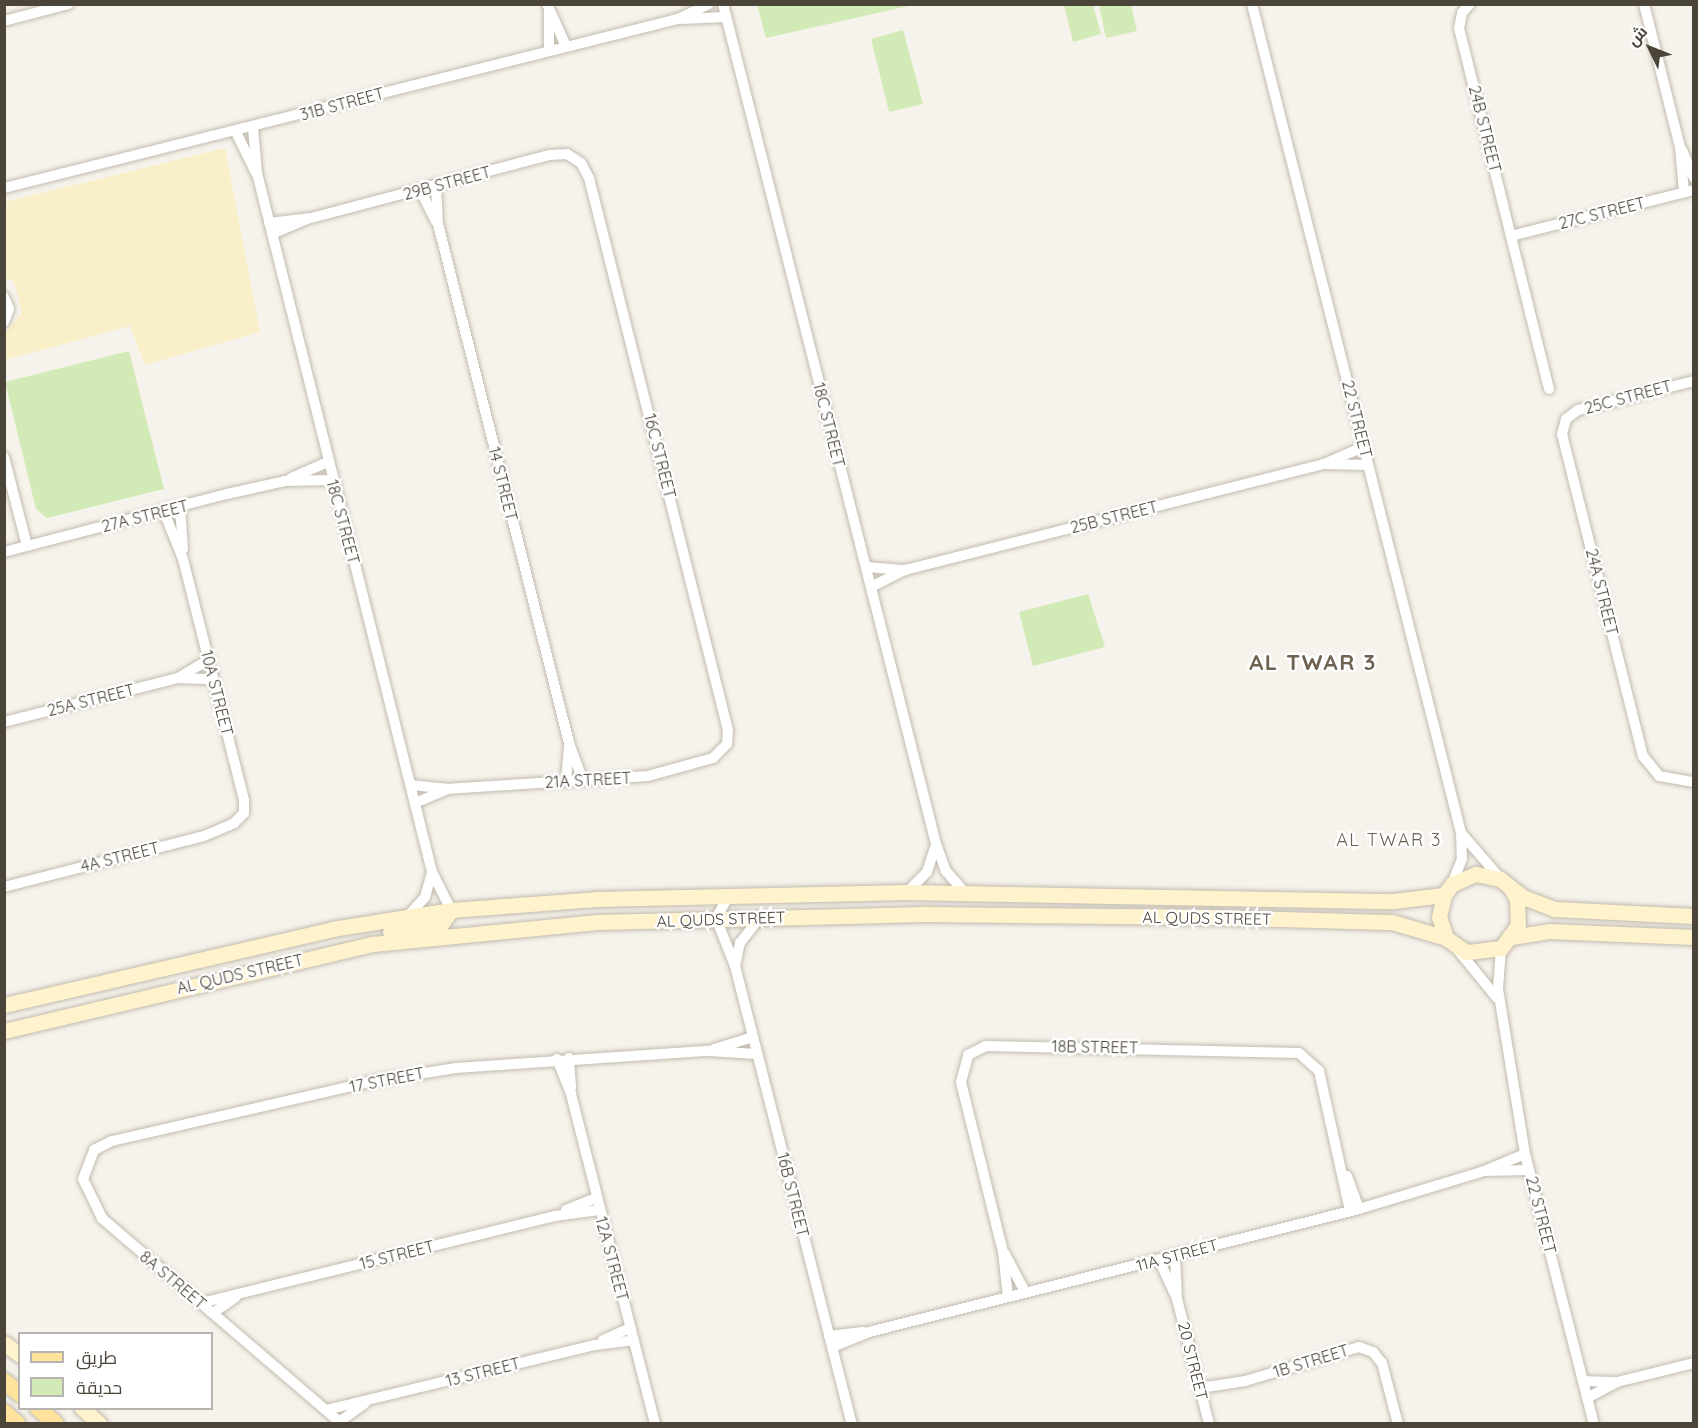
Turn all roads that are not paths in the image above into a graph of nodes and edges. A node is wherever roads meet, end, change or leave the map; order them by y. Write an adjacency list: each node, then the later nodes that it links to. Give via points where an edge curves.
1 (69, 4): 10 (street)
2 (709, 4): 9 (street, 31B STREET)
3 (723, 4): 8 (street, 18C STREET)
4 (1252, 4): 33 (street, 22 STREET)
5 (1470, 4): 27 (street, 24B STREET, via 1459,22)
6 (1644, 4): 15 (street)
7 (548, 7): 11 (street); 12 (street)
8 (726, 18): 9 (street, 31B STREET); 45 (street, 18C STREET)
9 (678, 19): 11 (street, 31B STREET)
10 (4, 21)
11 (566, 46): 12 (street, 31B STREET)
12 (549, 50): 13 (street, 31B STREET)
13 (253, 128): 14 (street, 31B STREET); 17 (street, 18C STREET)
14 (236, 132): 17 (street, 18C STREET); 20 (street, 31B STREET)
15 (1680, 147): 18 (street); 22 (street)
16 (580, 163): 19 (street, 29B STREET, via 567,154 550,155); 53 (street, 16C STREET, via 589,178 728,730)
17 (256, 173): 24 (street, 18C STREET)
18 (1694, 178)
19 (436, 186): 21 (street, 29B STREET); 25 (street, 14 STREET)
20 (4, 188)
21 (420, 190): 23 (street, 29B STREET); 25 (street, 14 STREET)
22 (1689, 191): 27 (street, 27C STREET)
23 (311, 218): 24 (street, 29B STREET); 26 (street, 29B STREET)
24 (269, 223): 26 (street, 18C STREET)
25 (438, 224): 52 (street, 14 STREET)
26 (272, 234): 35 (street, 18C STREET)
27 (1511, 236): 31 (street, 24B STREET)
28 (4, 297): 29 (street, via 9,309)
29 (4, 322)
30 (1694, 381): 32 (street, 25C STREET, via 1578,410)
31 (1549, 389)
32 (1566, 419): 56 (street, 24A STREET, via 1562,441 1648,765 1666,780)
33 (1364, 447): 36 (street, 25B STREET); 37 (street, 22 STREET)
34 (4, 457): 42 (street)
35 (328, 462): 38 (street, 18C STREET); 39 (street, 27A STREET)
36 (1323, 464): 37 (street, 25B STREET); 46 (street, 25B STREET)
37 (1368, 465): 61 (street, 22 STREET)
38 (332, 480): 39 (street, 27A STREET); 57 (street, 18C STREET)
39 (285, 481): 40 (street, 27A STREET)
40 (180, 507): 41 (street, 27A STREET); 44 (street, 10A STREET)
41 (164, 512): 42 (street, 27A STREET); 44 (street, 10A STREET)
42 (27, 546): 43 (street, 27A STREET)
43 (4, 552)
44 (183, 559): 48 (street, 10A STREET)
45 (867, 567): 46 (street, 25B STREET); 47 (street, 18C STREET)
46 (905, 570): 47 (street, 25B STREET)
47 (871, 587): 62 (street, 18C STREET)
48 (208, 660): 49 (street, 25A STREET); 50 (street, 10A STREET)
49 (178, 678): 50 (street, 25A STREET); 51 (street, 25A STREET)
50 (213, 679): 60 (street, 10A STREET, via 244,800 244,813)
51 (4, 722)
52 (569, 743): 54 (street, 14 STREET); 55 (street, 14 STREET)
53 (723, 751): 54 (street, 21A STREET, via 669,772)
54 (584, 781): 55 (street, 21A STREET)
55 (566, 782): 58 (street, 21A STREET)
56 (1694, 782)
57 (412, 785): 58 (street, 21A STREET); 59 (street, 18C STREET)
58 (448, 789): 59 (street, 21A STREET)
59 (415, 803): 63 (street, 18C STREET)
60 (234, 823): 65 (street, 4A STREET, via 204,836)
61 (1461, 833): 64 (street, 22 STREET); 66 (street, 22 STREET, via 1462,859)
62 (936, 844): 67 (street, via 927,872); 68 (street, 18C STREET, via 946,871)
63 (432, 872): 70 (street, 18C STREET); 71 (street, via 425,897)
64 (1506, 884): 66 (main road, via 1476,874); 72 (main road, via 1554,909); 75 (main road, via 1520,913)
65 (4, 887)
66 (1448, 890): 68 (main road, AL QUDS STREET, via 1393,901); 77 (main road, via 1439,917)
67 (907, 892): 68 (main road, AL QUDS STREET); 69 (main road, AL QUDS STREET)
68 (964, 892)
69 (729, 895): 70 (main road, AL QUDS STREET); 74 (street)
70 (452, 910): 71 (main road, AL QUDS STREET); 78 (main road, via 442,923 386,933)
71 (408, 916): 82 (main road, AL QUDS STREET)
72 (1694, 916)
73 (760, 917): 74 (main road, AL QUDS STREET); 77 (main road, AL QUDS STREET, via 966,914 1392,922); 80 (street, via 740,943)
74 (716, 918): 78 (main road, AL QUDS STREET, via 597,922); 80 (street, 16B STREET)
75 (1512, 937): 76 (main road, via 1550,931); 79 (main road)
76 (1694, 937)
77 (1451, 942): 79 (main road, via 1478,954); 81 (street, 22 STREET)
78 (372, 944): 83 (main road, AL QUDS STREET)
79 (1501, 948): 81 (street, 22 STREET)
80 (735, 966): 84 (street, 16B STREET)
81 (1501, 1003): 90 (street, 22 STREET)
82 (4, 1005)
83 (4, 1031)
84 (753, 1037): 85 (street, 17 STREET); 86 (street, 16B STREET)
85 (708, 1051): 86 (street, 17 STREET); 87 (street, 17 STREET)
86 (758, 1054): 109 (street, 16B STREET)
87 (569, 1058): 88 (street, 17 STREET); 89 (street, 12A STREET)
88 (557, 1059): 89 (street, 12A STREET); 91 (street, 17 STREET, via 389,1078 112,1141 94,1150)
89 (571, 1094): 94 (street, 12A STREET)
90 (1525, 1154): 92 (street, 22 STREET); 93 (street, 11A STREET)
91 (84, 1167): 105 (street, 8A STREET, via 86,1190 102,1218)
92 (1529, 1170): 93 (street, 11A STREET); 115 (street, 22 STREET)
93 (1484, 1171): 96 (street, 11A STREET)
94 (596, 1198): 95 (street, 12A STREET); 97 (street, 15 STREET)
95 (599, 1210): 97 (street, 15 STREET); 107 (street, 12A STREET)
96 (1354, 1210): 98 (street, 18B STREET, via 1319,1071 1299,1053 986,1046 968,1055 961,1082); 99 (street, 11A STREET)
97 (555, 1216): 102 (street, 15 STREET)
98 (1003, 1252): 101 (street, 18B STREET); 103 (street, 18B STREET)
99 (1175, 1256): 100 (street, 11A STREET); 104 (street, 20 STREET)
100 (1159, 1260): 101 (street, 11A STREET); 104 (street, 20 STREET)
101 (1025, 1292): 103 (street, 11A STREET)
102 (239, 1296): 105 (street, 15 STREET); 106 (street, 15 STREET)
103 (1008, 1297): 109 (street, 11A STREET)
104 (1177, 1299): 117 (street, 20 STREET)
105 (201, 1303): 106 (street, 8A STREET)
106 (213, 1313): 123 (street, 8A STREET)
107 (630, 1328): 108 (street, 12A STREET); 111 (street, 13 STREET)
108 (633, 1340): 111 (street, 13 STREET); 129 (street, 12A STREET)
109 (831, 1342): 130 (street, 16B STREET)
110 (4, 1343): 112 (main road)
111 (595, 1345): 120 (street, 13 STREET)
112 (18, 1354)
113 (1694, 1363): 116 (street)
114 (4, 1381): 118 (main road)
115 (1583, 1381): 116 (street); 119 (street, 22 STREET)
116 (1617, 1382): 119 (street)
117 (1201, 1391): 131 (street, 20 STREET); 132 (street, 1B STREET, via 1353,1348 1366,1349 1382,1363)
118 (18, 1392)
119 (1587, 1398): 133 (street, 22 STREET)
120 (370, 1400): 123 (street, 13 STREET); 125 (street, 13 STREET)
121 (40, 1410): 127 (main road)
122 (84, 1410): 128 (main road)
123 (326, 1410): 125 (street, 8A STREET)
124 (4, 1412): 126 (main road)
125 (340, 1423)
126 (18, 1424)
127 (56, 1424)
128 (100, 1424)
129 (656, 1424)
130 (852, 1424)
131 (1209, 1424)
132 (1398, 1424)
133 (1594, 1424)

